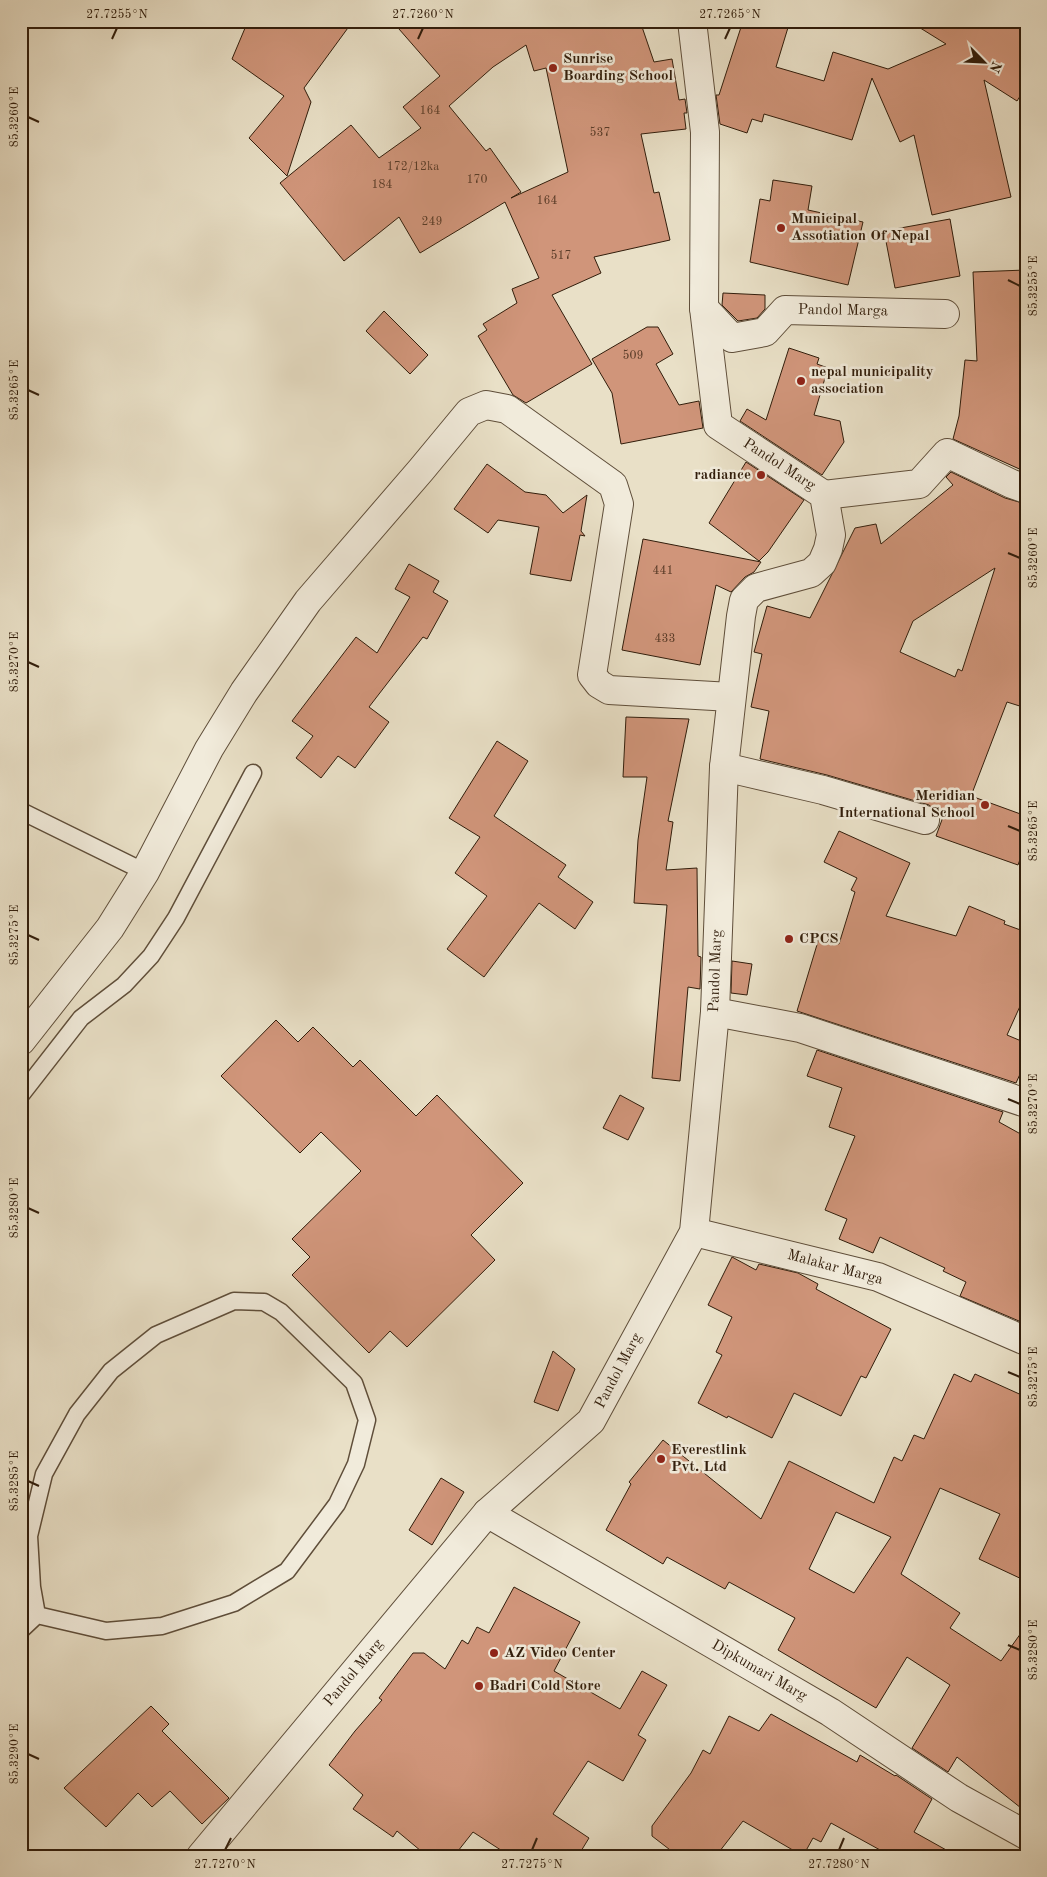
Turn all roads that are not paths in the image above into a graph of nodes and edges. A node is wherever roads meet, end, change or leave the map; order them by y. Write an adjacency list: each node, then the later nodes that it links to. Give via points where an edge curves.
1 (692, 21): 2 (street, Pandol Marg, via 705,132)
2 (704, 308): 3 (street, Pandol Marga, via 732,338 765,332 785,310); 5 (street, Pandol Marg, via 718,425)
3 (945, 314)
4 (1026, 489): 5 (street, via 947,453 919,484)
5 (824, 495): 6 (street, Pandol Marg, via 831,534 822,563 811,574 756,588 744,600)
6 (731, 697): 7 (street, Pandol Marg); 11 (street, via 609,690 599,684 592,675 619,504 613,485 507,409 486,405 470,412 308,601 244,692 209,749)
7 (724, 767): 10 (street, via 823,790); 12 (street, Pandol Marg)
8 (253, 773): 14 (lane, via 176,918 151,956 124,985 81,1018)
9 (21, 811): 11 (lane)
10 (925, 820)
11 (144, 872): 13 (street, via 110,928)
12 (715, 1012): 15 (street, via 800,1028); 16 (street, Pandol Marg)
13 (21, 1041)
14 (21, 1095)
15 (1026, 1103)
16 (694, 1232): 17 (street, Malakar Marga, via 878,1277); 18 (street, Pandol Marg, via 591,1421)
17 (1026, 1341)
18 (487, 1513): 21 (street, Dipkumari Marg, via 830,1712 958,1798); 22 (street, Pandol Marg)
19 (37, 1615): 19 (lane, via 32,1587 30,1536 44,1474 77,1414 111,1371 156,1335 234,1301 264,1302 281,1312 354,1383 367,1420 356,1464 337,1504 287,1571 234,1603 162,1626 106,1631); 20 (lane)
20 (21, 1630)
21 (1026, 1835)
22 (201, 1856)

